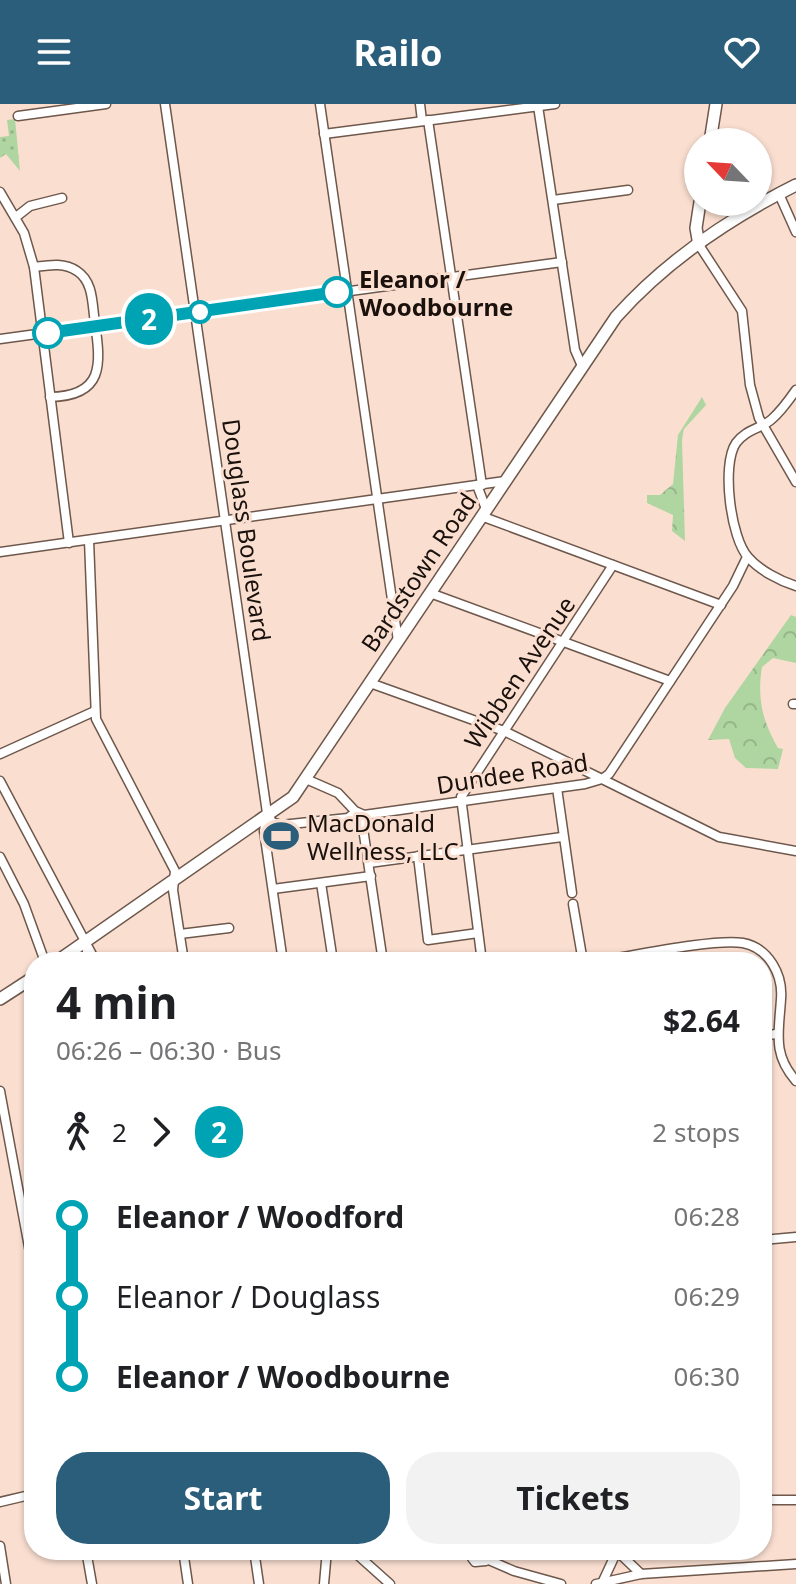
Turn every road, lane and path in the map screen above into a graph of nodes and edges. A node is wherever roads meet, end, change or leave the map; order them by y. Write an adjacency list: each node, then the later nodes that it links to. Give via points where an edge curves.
1 (106, 104): 8 (street)
2 (165, 104): 26 (street, Douglass Boulevard)
3 (320, 104): 11 (street)
4 (420, 104): 9 (street)
5 (555, 104): 7 (street)
6 (716, 104): 10 (main road)
7 (538, 106): 9 (street); 17 (street)
8 (18, 116)
9 (425, 120): 11 (street); 24 (street)
10 (712, 128)
11 (324, 134): 25 (street)
12 (796, 185): 15 (main road, Bardstown Road)
13 (628, 190): 17 (street)
14 (0, 192): 19 (street)
15 (779, 194): 20 (street); 21 (main road, Bardstown Road)
16 (62, 198): 19 (street, via 30,206)
17 (553, 200): 22 (street)
18 (698, 216): 21 (main road)
19 (16, 217): 23 (street)
20 (796, 232)
21 (699, 245): 30 (main road, Bardstown Road, via 624,308); 33 (street, via 742,311 750,385)
22 (562, 262): 24 (street); 30 (street)
23 (34, 267): 27 (street, via 62,265 82,275); 28 (street)
24 (450, 277): 25 (street); 36 (street)
25 (346, 291): 26 (street); 37 (street)
26 (195, 312): 27 (street); 39 (street, Douglass Boulevard)
27 (96, 326): 28 (street); 32 (street, via 99,361 94,378 74,394)
28 (43, 334): 29 (street); 32 (street)
29 (0, 339)
30 (582, 366): 34 (main road, Bardstown Road)
31 (796, 390): 33 (street)
32 (50, 397): 41 (street)
33 (762, 424): 35 (street); 43 (street, via 736,443 727,468 730,505)
34 (505, 481): 36 (street); 38 (main road, Bardstown Road)
35 (796, 482)
36 (480, 485): 37 (street); 38 (street)
37 (376, 499): 39 (street); 49 (street)
38 (484, 512): 44 (street); 46 (main road, Bardstown Road)
39 (225, 520): 40 (street); 60 (street, Douglass Boulevard)
40 (89, 540): 41 (street); 52 (street)
41 (69, 543): 42 (street)
42 (0, 552)
43 (747, 557): 45 (street); 47 (street)
44 (613, 565): 47 (street); 48 (street, Wibben Avenue)
45 (796, 586)
46 (430, 593): 48 (street); 49 (main road, Bardstown Road)
47 (721, 605): 50 (street)
48 (563, 641): 50 (street); 53 (street, Wibben Avenue)
49 (398, 642): 51 (main road, Bardstown Road)
50 (670, 681): 56 (street)
51 (370, 683): 53 (street); 55 (main road, Bardstown Road)
52 (95, 711): 54 (street); 69 (street, via 175,871)
53 (504, 731): 56 (street); 59 (street, Wibben Avenue)
54 (0, 754)
55 (306, 779): 60 (main road, Bardstown Road, via 293,797); 61 (street, via 338,793)
56 (602, 779): 58 (street, Dundee Road); 64 (street, Dundee Road, via 719,837)
57 (0, 781): 77 (street)
58 (557, 788): 59 (street, Dundee Road); 62 (street)
59 (461, 803): 61 (street, Dundee Road); 63 (street)
60 (267, 813): 61 (street, Dundee Road, via 281,825); 69 (main road, Bardstown Road); 71 (street, Douglass Boulevard, via 264,831)
61 (360, 814): 67 (street)
62 (562, 837): 63 (street); 72 (street)
63 (467, 849): 65 (street); 75 (street)
64 (796, 851)
65 (418, 856): 67 (street); 75 (street, via 428,940)
66 (0, 857): 78 (street)
67 (369, 863): 68 (street)
68 (371, 876): 70 (street); 85 (street)
69 (174, 880): 76 (street); 77 (main road, Bardstown Road)
70 (321, 883): 71 (street); 84 (street)
71 (273, 889): 83 (street, Douglass Boulevard)
72 (572, 893)
73 (573, 904): 87 (street)
74 (229, 928): 76 (street)
75 (478, 933): 86 (street)
76 (180, 934): 82 (street)
77 (87, 941): 79 (main road, Bardstown Road); 80 (street); 81 (street)
78 (41, 952)
79 (71, 952)
80 (87, 952)
81 (92, 952)
82 (183, 952)
83 (282, 952)
84 (332, 952)
85 (382, 952)
86 (481, 952)
87 (581, 952)
88 (666, 952): 89 (street, via 731,943)
89 (760, 952)
90 (772, 963): 93 (street, via 781,984)
91 (24, 983): 92 (main road)
92 (0, 999)
93 (776, 1034): 94 (street); 95 (street, via 780,1058)
94 (772, 1035)
95 (796, 1081)
96 (0, 1091): 97 (street)
97 (24, 1212)
98 (796, 1237): 99 (street)
99 (772, 1239)
100 (24, 1496): 103 (street)
101 (772, 1500): 102 (street)
102 (796, 1500)
103 (0, 1502)
104 (0, 1546): 116 (street)
105 (88, 1560): 117 (street)
106 (184, 1560): 118 (street)
107 (255, 1560): 119 (street)
108 (326, 1560): 120 (street)
109 (363, 1560): 121 (street)
110 (611, 1560): 115 (street)
111 (626, 1560): 114 (street)
112 (486, 1561): 122 (street)
113 (796, 1564): 114 (street)
114 (641, 1574): 115 (street)
115 (599, 1583)
116 (6, 1584)
117 (92, 1584)
118 (188, 1584)
119 (259, 1584)
120 (324, 1584)
121 (390, 1584)
122 (561, 1584)

